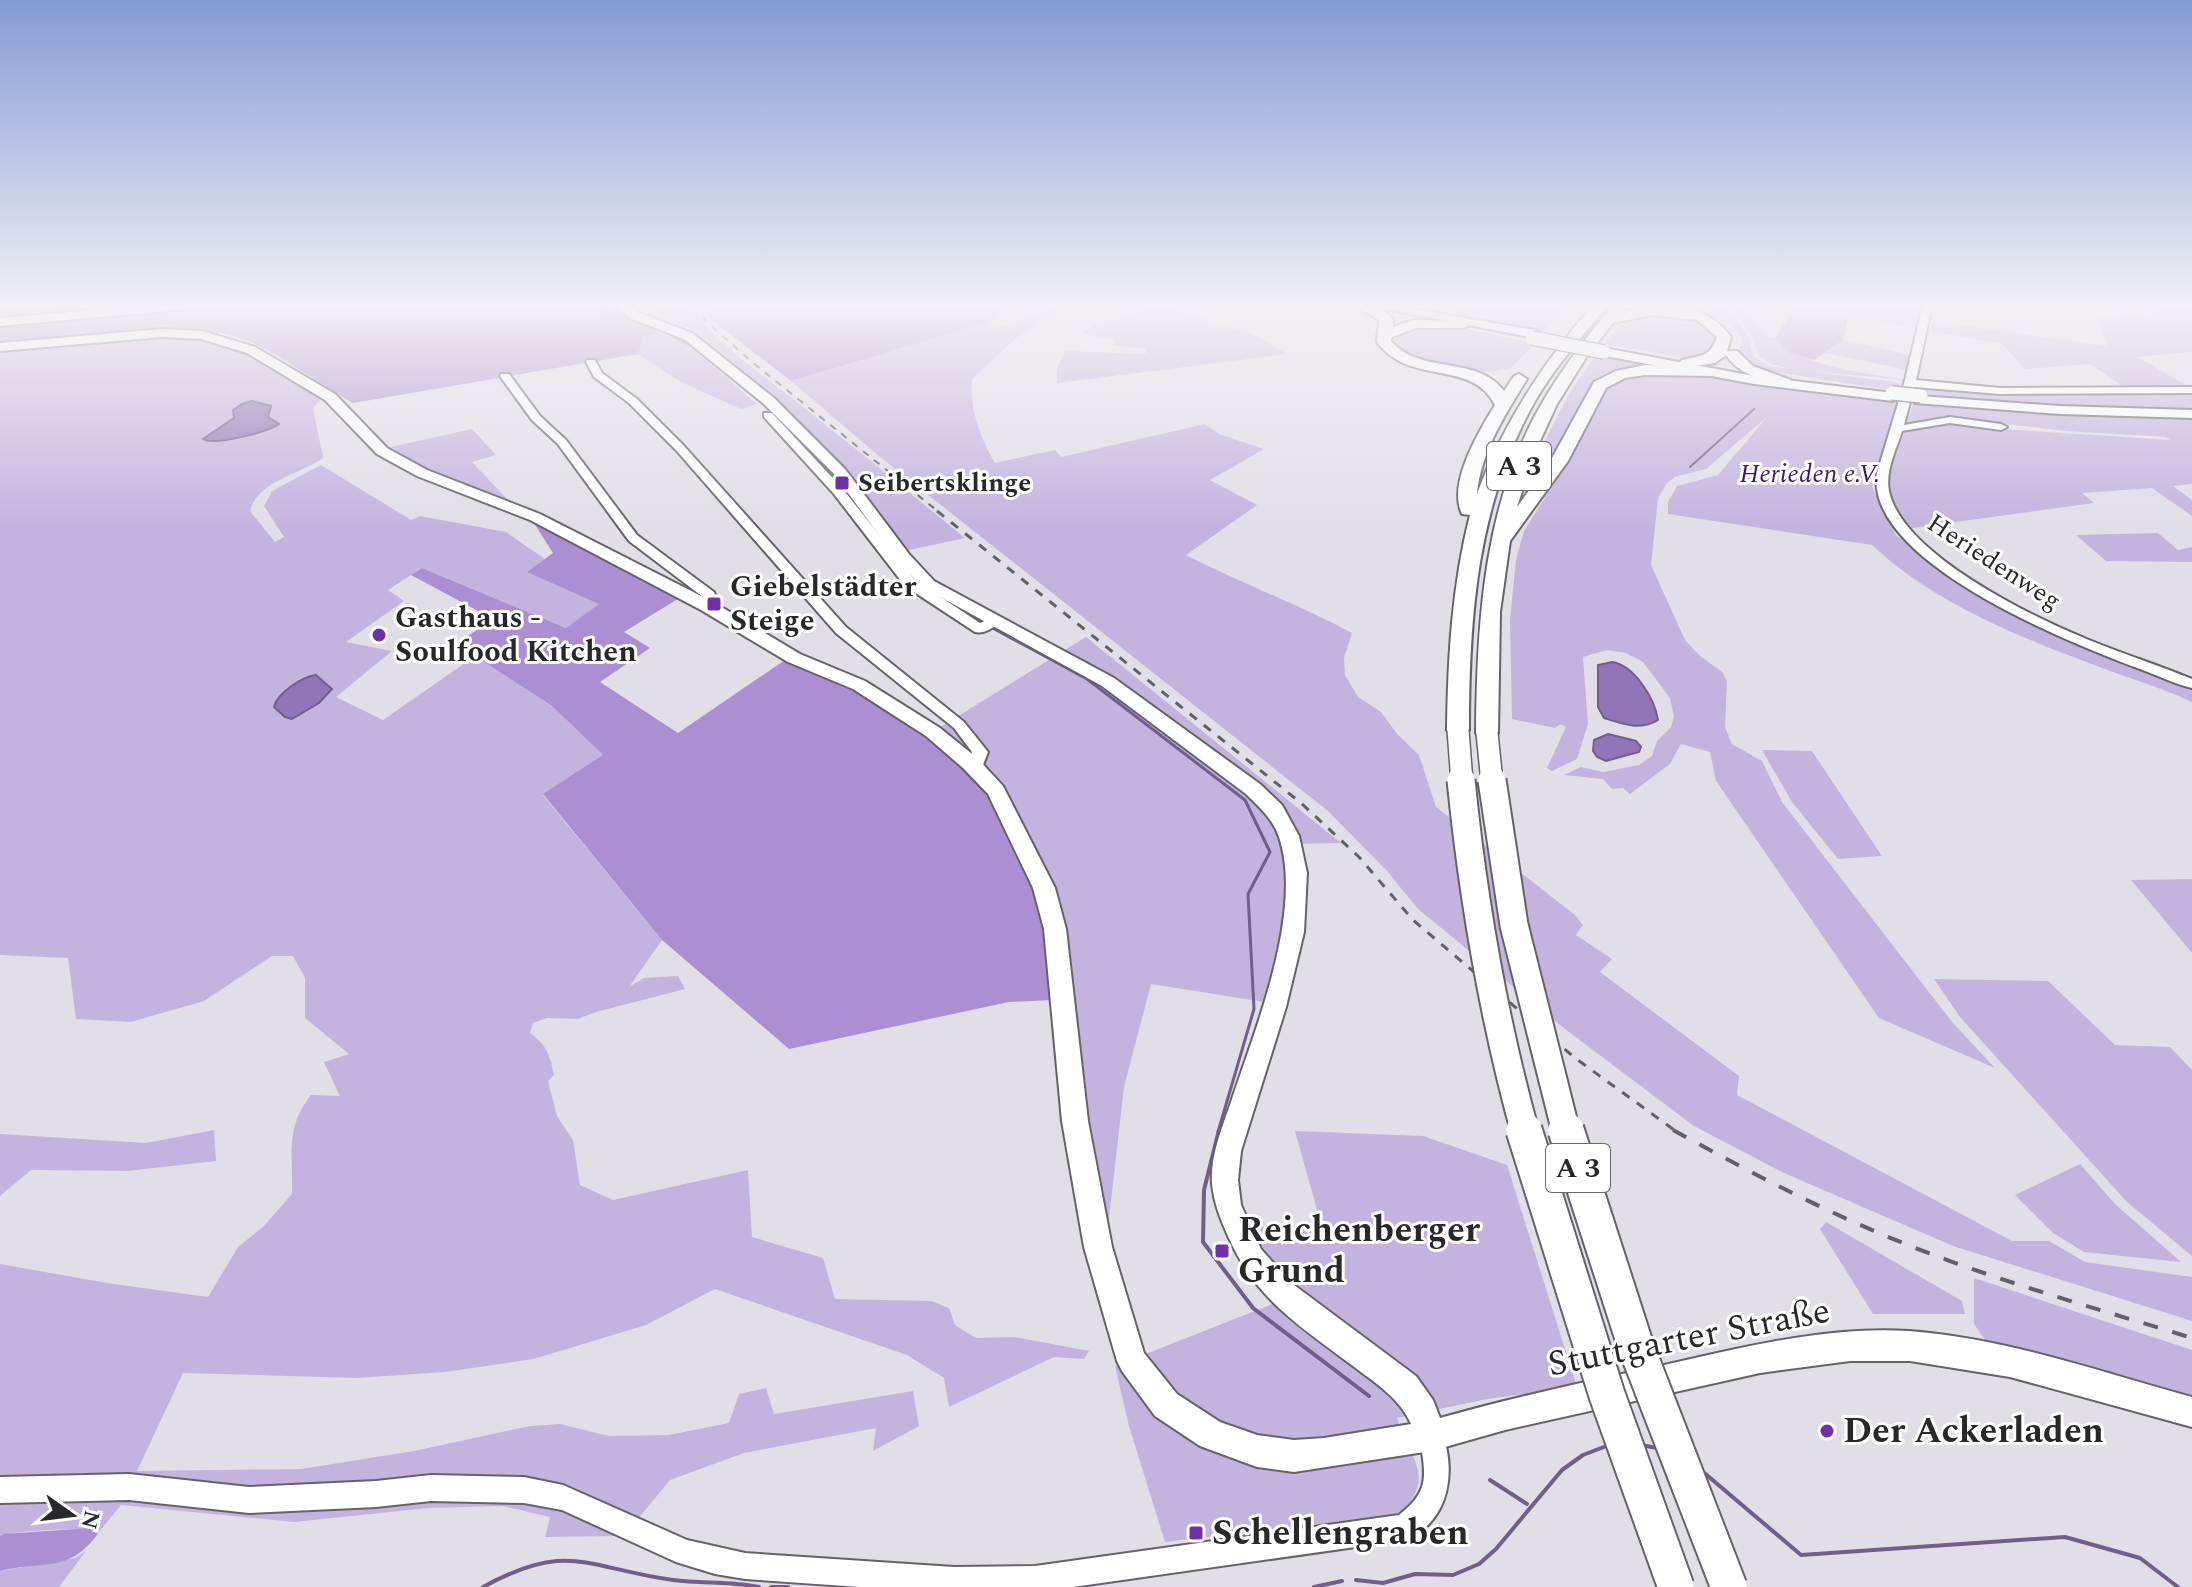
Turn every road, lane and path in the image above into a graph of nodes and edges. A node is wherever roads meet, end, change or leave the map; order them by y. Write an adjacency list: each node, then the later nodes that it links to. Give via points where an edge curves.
1 (300, 379): 26 (main road, via 330,397 382,451 422,473 535,517)
2 (507, 379): 26 (street, via 633,538 709,595)
3 (603, 379): 29 (street, via 680,448 841,630 959,725 979,746 980,757)
4 (742, 379): 23 (main road, via 769,401)
5 (1475, 379): 18 (highway, A 3, via 1493,388)
6 (1517, 379): 18 (highway, A 3)
7 (1540, 379): 24 (highway, A 3, via 1494,464)
8 (1563, 379): 25 (highway, A 3, via 1517,472)
9 (1611, 379): 25 (highway, via 1600,385 1559,461)
10 (1780, 379): 14 (highway)
11 (1780, 379): 14 (main road)
12 (1808, 379): 17 (main road)
13 (1910, 379): 15 (street, Heriedenweg)
14 (1783, 380): 17 (main road)
15 (1909, 383): 16 (street, via 2000,391); 22 (street, Heriedenweg)
16 (2192, 390)
17 (1893, 395): 19 (main road, bridge, via 2044,409)
18 (1503, 405): 24 (highway, A 3, via 1472,466 1467,504)
19 (2192, 413)
20 (768, 415): 23 (street)
21 (2001, 427): 22 (street, via 1950,420)
22 (1897, 429): 27 (street, Heriedenweg, via 1882,489 1900,529 1927,554 2066,636)
23 (846, 490): 31 (main road, via 928,584 989,624 1108,682 1275,810 1289,836 1296,873 1293,932 1228,1151 1228,1205 1251,1258 1280,1292 1405,1387)
24 (1472, 540): 28 (highway, A 3, via 1460,627)
25 (1499, 545): 28 (highway, A 3)
26 (716, 612): 29 (main road, via 794,658 892,704)
27 (2192, 684)
28 (1472, 732): 34 (highway, A 3, bridge, via 1464,821 1500,1028 1526,1138 1593,1354); 35 (highway, A 3, bridge, via 1497,824 1541,1044 1635,1346)
29 (970, 763): 31 (main road, Stuttgarter Straße, via 996,791 1044,888 1055,929 1075,1121 1098,1247 1132,1361 1166,1405 1211,1435 1257,1451 1324,1454)
30 (2192, 1412): 31 (main road, Stuttgarter Straße, via 2010,1362 1910,1346 1850,1346 1748,1360)
31 (1431, 1436): 33 (street, via 1436,1454 1433,1493 1429,1505 1405,1527 1035,1579)
32 (0, 1490): 33 (street, via 129,1487 249,1500 431,1488 524,1490 563,1498 685,1553 715,1561)
33 (953, 1584)
34 (1676, 1587)
35 (1729, 1587)

